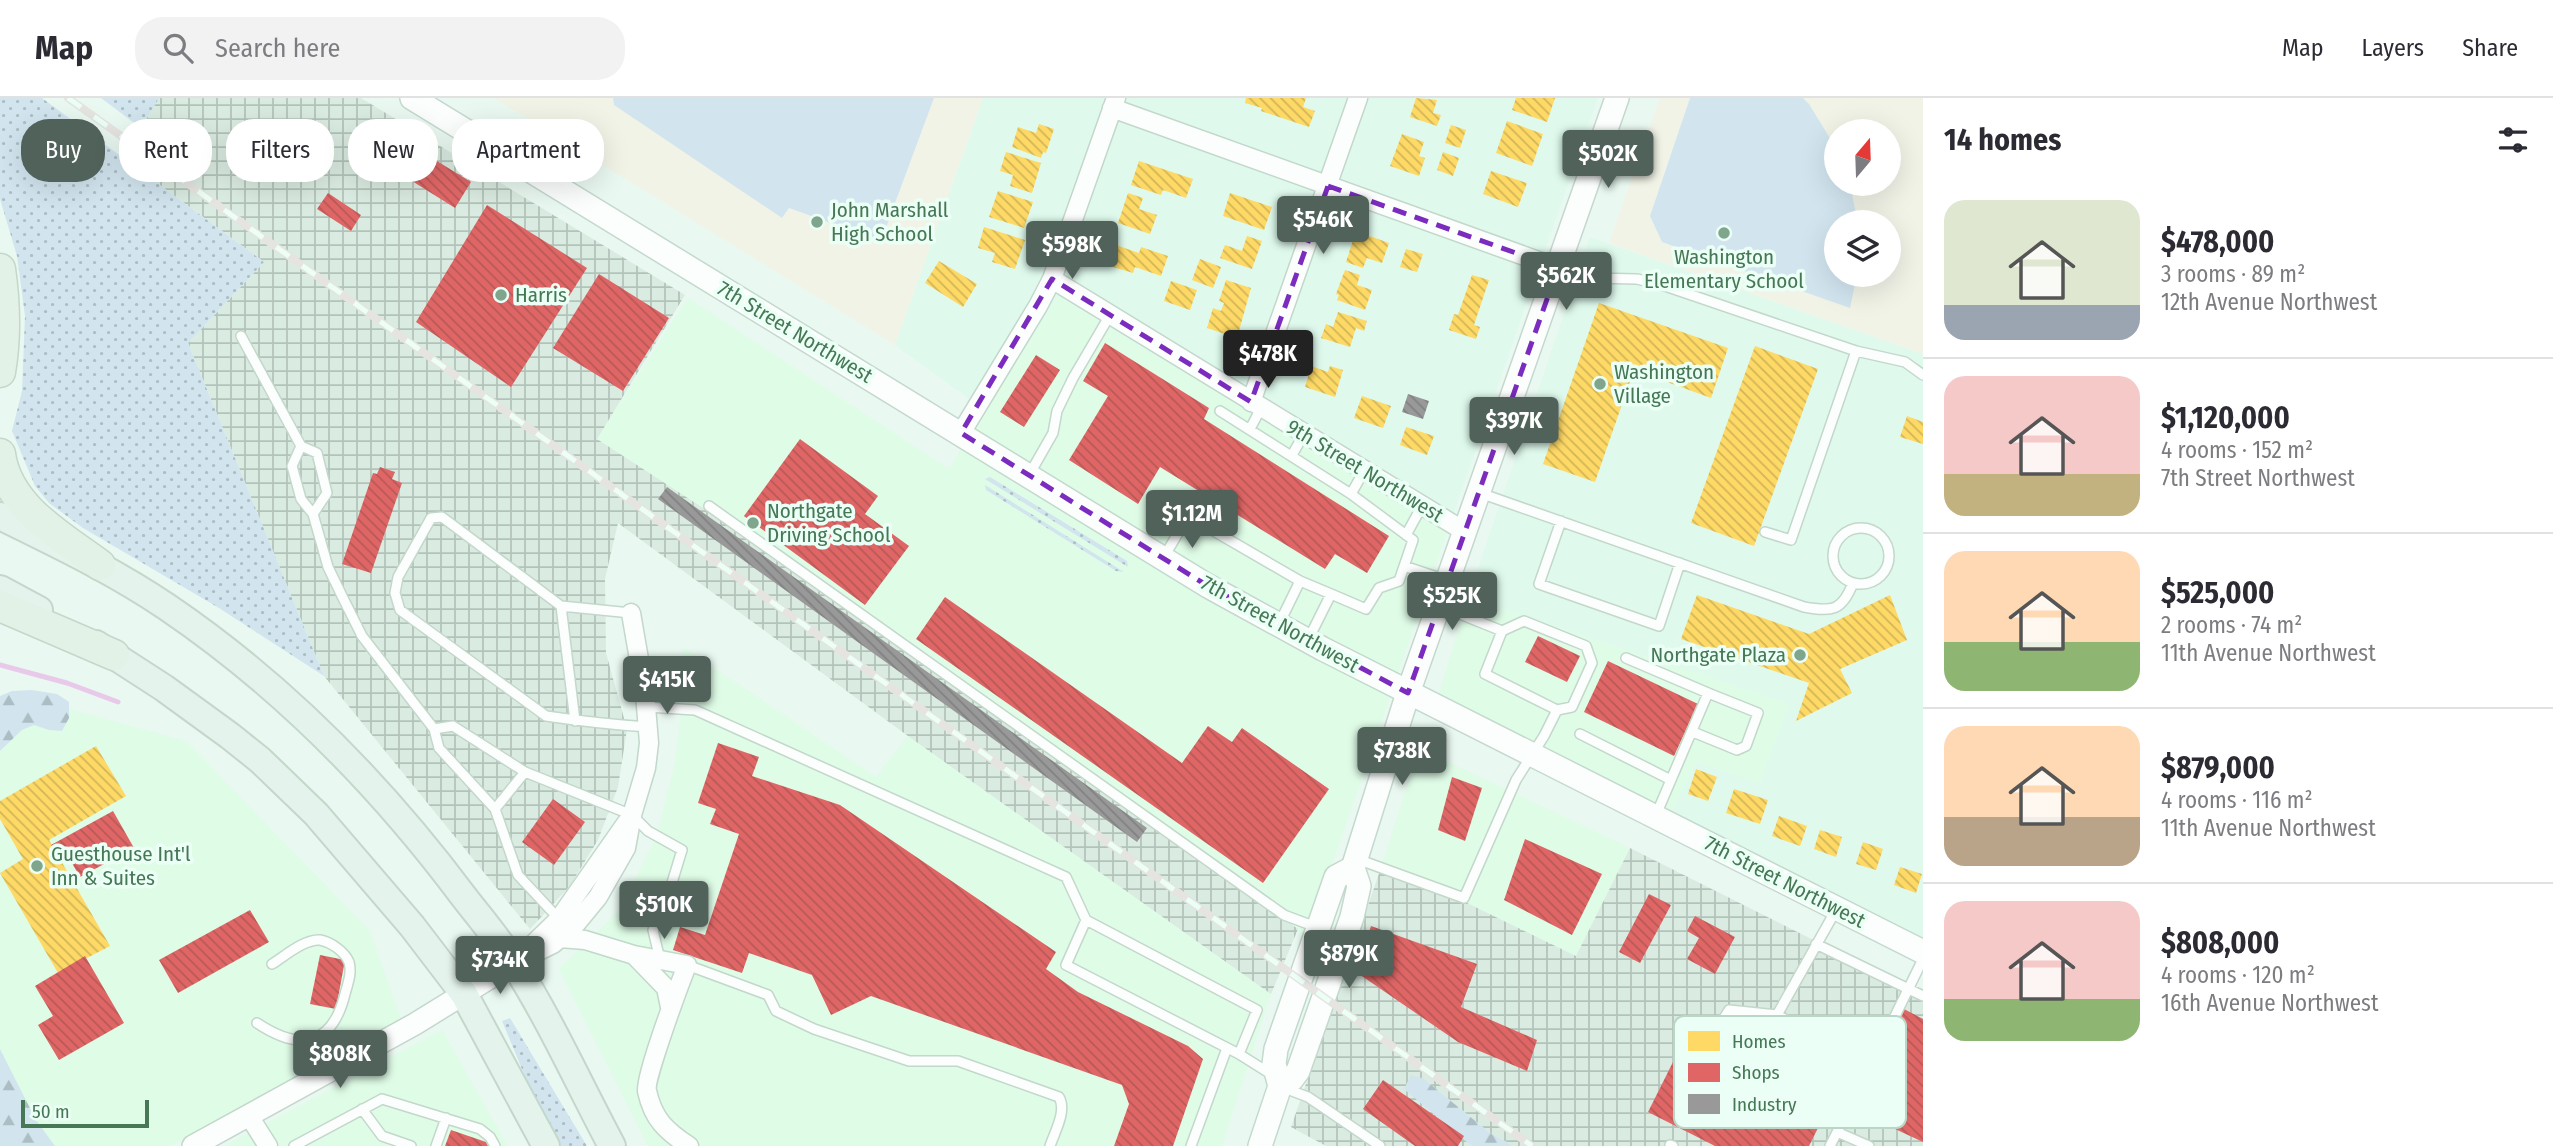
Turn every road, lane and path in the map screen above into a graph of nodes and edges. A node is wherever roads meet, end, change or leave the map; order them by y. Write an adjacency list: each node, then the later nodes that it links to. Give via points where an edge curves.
1 (412, 98): 17 (main road, 7th Street Northwest)
2 (1358, 98): 5 (street)
3 (1617, 98): 6 (main road)
4 (1114, 103): 5 (street); 8 (street)
5 (1328, 186): 6 (street); 14 (street)
6 (1558, 268): 11 (lane, via 1592,278 1662,285); 24 (main road)
7 (0, 269): 12 (highway, via 5,338)
8 (1052, 279): 9 (street, 9th Street Northwest); 17 (street)
9 (1110, 315): 14 (street, 9th Street Northwest); 23 (lane, via 1073,378 1057,411 1053,433)
10 (241, 336): 19 (lane)
11 (1856, 351): 13 (lane, via 1905,362); 32 (lane, via 1791,540)
12 (0, 372)
13 (1923, 374)
14 (1256, 405): 16 (lane); 18 (street, 9th Street Northwest)
15 (1220, 411): 16 (lane)
16 (1250, 429): 21 (lane)
17 (961, 433): 23 (main road, 7th Street Northwest)
18 (1304, 434): 21 (lane); 22 (street, 9th Street Northwest)
19 (301, 446): 28 (lane, via 292,466 301,499); 28 (lane, via 317,453 327,494)
20 (0, 454): 36 (highway, via 9,484 28,510)
21 (1292, 455): 25 (lane)
22 (1364, 471): 25 (lane); 27 (street, 9th Street Northwest)
23 (1029, 475): 34 (main road, 7th Street Northwest)
24 (1478, 492): 30 (lane); 31 (main road)
25 (1351, 494): 33 (lane)
26 (709, 506): 71 (lane, via 1283,915)
27 (1422, 506): 31 (street, 9th Street Northwest); 33 (lane)
28 (313, 514): 58 (lane, via 328,567 362,636)
29 (0, 516): 36 (main road)
30 (1561, 522): 35 (lane); 35 (lane, via 1539,584 1659,626)
31 (1464, 531): 38 (main road)
32 (1765, 531)
33 (1406, 535): 37 (lane, via 1413,540)
34 (1163, 558): 39 (lane, via 1188,516); 47 (main road, 7th Street Northwest)
35 (1680, 563): 40 (lane, via 1824,610 1838,607)
36 (100, 565): 78 (main road, via 222,647 311,723 436,859)
37 (1404, 566): 38 (lane); 42 (lane, via 1399,581 1379,587 1366,609)
38 (1447, 580): 45 (main road)
39 (1300, 581): 42 (lane); 47 (lane)
40 (1853, 583): 40 (lane, via 1836,568 1833,554 1844,533 1864,528 1884,541 1888,558 1878,577)
41 (0, 589): 50 (main road)
42 (1331, 594): 49 (lane)
43 (0, 606): 50 (highway)
44 (561, 606): 46 (lane); 56 (lane); 56 (lane, via 442,517 431,518 398,576 400,610 546,716)
45 (1438, 606): 48 (lane); 52 (main road)
46 (631, 613): 54 (street)
47 (1278, 625): 49 (main road, 7th Street Northwest)
48 (1502, 631): 55 (lane, via 1485,674); 55 (lane, via 1524,621 1586,646 1592,663 1572,707)
49 (1308, 641): 52 (main road, 7th Street Northwest)
50 (114, 655): 82 (main road, via 230,736 307,805)
51 (1626, 659): 53 (lane)
52 (1408, 692): 61 (main road, 7th Street Northwest); 67 (main road)
53 (1709, 693): 59 (lane); 59 (lane, via 1758,713 1746,746 1737,750)
54 (647, 707): 57 (street); 70 (lane, via 695,710 1066,877)
55 (1557, 710): 61 (lane)
56 (575, 721): 57 (lane)
57 (649, 727): 65 (street, via 646,768)
58 (434, 729): 62 (lane, via 453,726); 64 (lane, via 439,748)
59 (1693, 732): 63 (lane)
60 (1580, 734): 63 (lane)
61 (1531, 755): 66 (main road, 7th Street Northwest); 67 (lane, via 1464,898)
62 (525, 772): 64 (lane); 65 (lane)
63 (1671, 780): 66 (lane)
64 (495, 809): 69 (lane, via 518,875)
65 (632, 815): 69 (street); 72 (street, via 626,848 598,897); 77 (lane, via 648,831 682,850 653,930)
66 (1655, 817): 68 (main road, 7th Street Northwest)
67 (1355, 863): 71 (main road, via 1336,877); 91 (main road, via 1359,886 1352,917 1298,1071 1292,1079)
68 (1837, 909): 73 (lane); 74 (main road, 7th Street Northwest)
69 (559, 919): 78 (street)
70 (1086, 920): 89 (lane, via 1066,965); 90 (lane, via 1257,1010)
71 (1318, 928): 91 (main road, via 1276,1049)
72 (560, 938): 75 (street, via 585,940); 78 (street)
73 (1816, 944): 81 (lane); 85 (lane)
74 (1923, 952)
75 (634, 956): 77 (street); 84 (street, via 666,988)
76 (1923, 959): 81 (lane)
77 (660, 960): 80 (street)
78 (514, 963): 82 (street); 104 (main road)
79 (272, 964): 88 (lane, via 311,941 321,940 348,958 351,971 341,1012 333,1026 320,1035 289,1040)
80 (687, 965): 84 (street); 106 (lane, via 768,995 776,1011 814,1029 909,1061 958,1061 1059,1097 1062,1111)
81 (1908, 988): 83 (lane); 87 (lane)
82 (464, 994): 93 (street); 103 (main road)
83 (1923, 996)
84 (670, 1007): 105 (street, via 645,1088 666,1132)
85 (1777, 1015): 86 (lane, via 1729,1010)
86 (1725, 1016)
87 (1895, 1016)
88 (257, 1023)
89 (1227, 1048): 90 (lane); 107 (lane)
90 (1239, 1054): 91 (lane)
91 (1279, 1082): 108 (main road); 109 (lane)
92 (362, 1109): 94 (lane, via 382,1099); 99 (lane); 100 (lane, via 382,1136)
93 (249, 1116): 97 (street); 98 (street)
94 (446, 1118): 101 (lane); 102 (lane, via 480,1129)
95 (1839, 1128): 96 (lane)
96 (1837, 1132): 110 (lane); 111 (lane)
97 (193, 1146)
98 (268, 1146)
99 (294, 1146)
100 (411, 1146)
101 (436, 1146)
102 (495, 1146)
103 (546, 1146)
104 (612, 1146)
105 (689, 1146)
106 (1050, 1146)
107 (1191, 1146)
108 (1261, 1146)
109 (1380, 1146)
110 (1830, 1146)
111 (1868, 1146)

